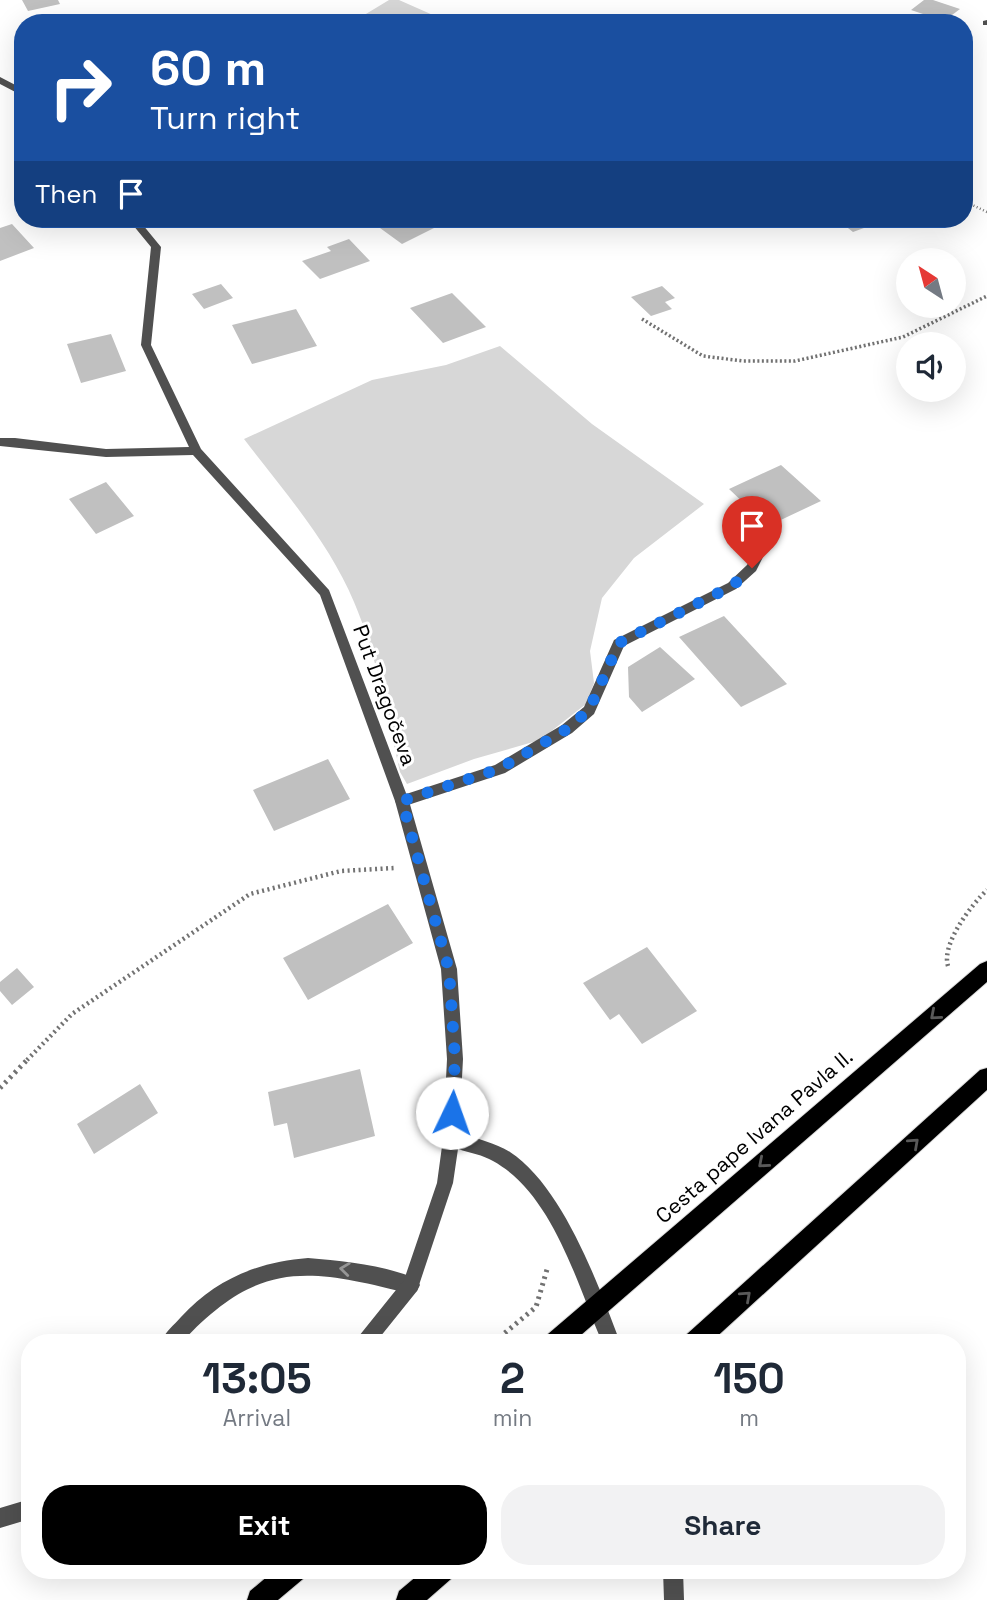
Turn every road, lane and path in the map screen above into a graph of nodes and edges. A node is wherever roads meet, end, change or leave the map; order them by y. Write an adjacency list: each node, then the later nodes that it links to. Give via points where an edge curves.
1 (140, 228): 5 (street, Put Dragočeva, via 156,247 146,345)
2 (987, 296): 3 (path, via 903,337 795,361 704,356)
3 (642, 319)
4 (0, 442): 5 (street, via 106,453)
5 (196, 451): 7 (street, Put Dragočeva, via 325,593)
6 (762, 547): 7 (street, via 752,568 732,586 619,643 589,710 567,729 499,769)
7 (402, 801): 8 (street, Put Dragočeva)
8 (420, 867): 13 (path, via 341,871 250,894 72,1014); 14 (street, Put Dragočeva, via 449,970 455,1059)
9 (987, 890): 11 (path, via 970,905 951,941 946,961)
10 (987, 970): 11 (main road, Cesta pape Ivana Pavla II.)
11 (961, 992): 17 (main road, Cesta pape Ivana Pavla II., one-way to 17)
12 (987, 1077): 23 (main road, one-way to 12)
13 (0, 1088)
14 (451, 1139): 16 (street, Put Dragočeva, via 445,1183); 17 (street, via 506,1159 529,1179 547,1201)
15 (545, 1256): 20 (path, via 548,1267 536,1307)
16 (411, 1285): 18 (street, one-way to 18, via 352,1269 311,1266 271,1270 227,1287); 19 (street)
17 (595, 1308): 21 (main road, Cesta pape Ivana Pavla II.); 22 (street)
18 (177, 1334)
19 (371, 1334)
20 (504, 1334)
21 (565, 1334)
22 (607, 1334)
23 (704, 1334)
24 (21, 1512): 25 (street)
25 (0, 1518)
26 (284, 1579): 29 (main road)
27 (432, 1579): 30 (main road)
28 (673, 1579): 31 (street)
29 (259, 1600)
30 (408, 1600)
31 (674, 1600)

